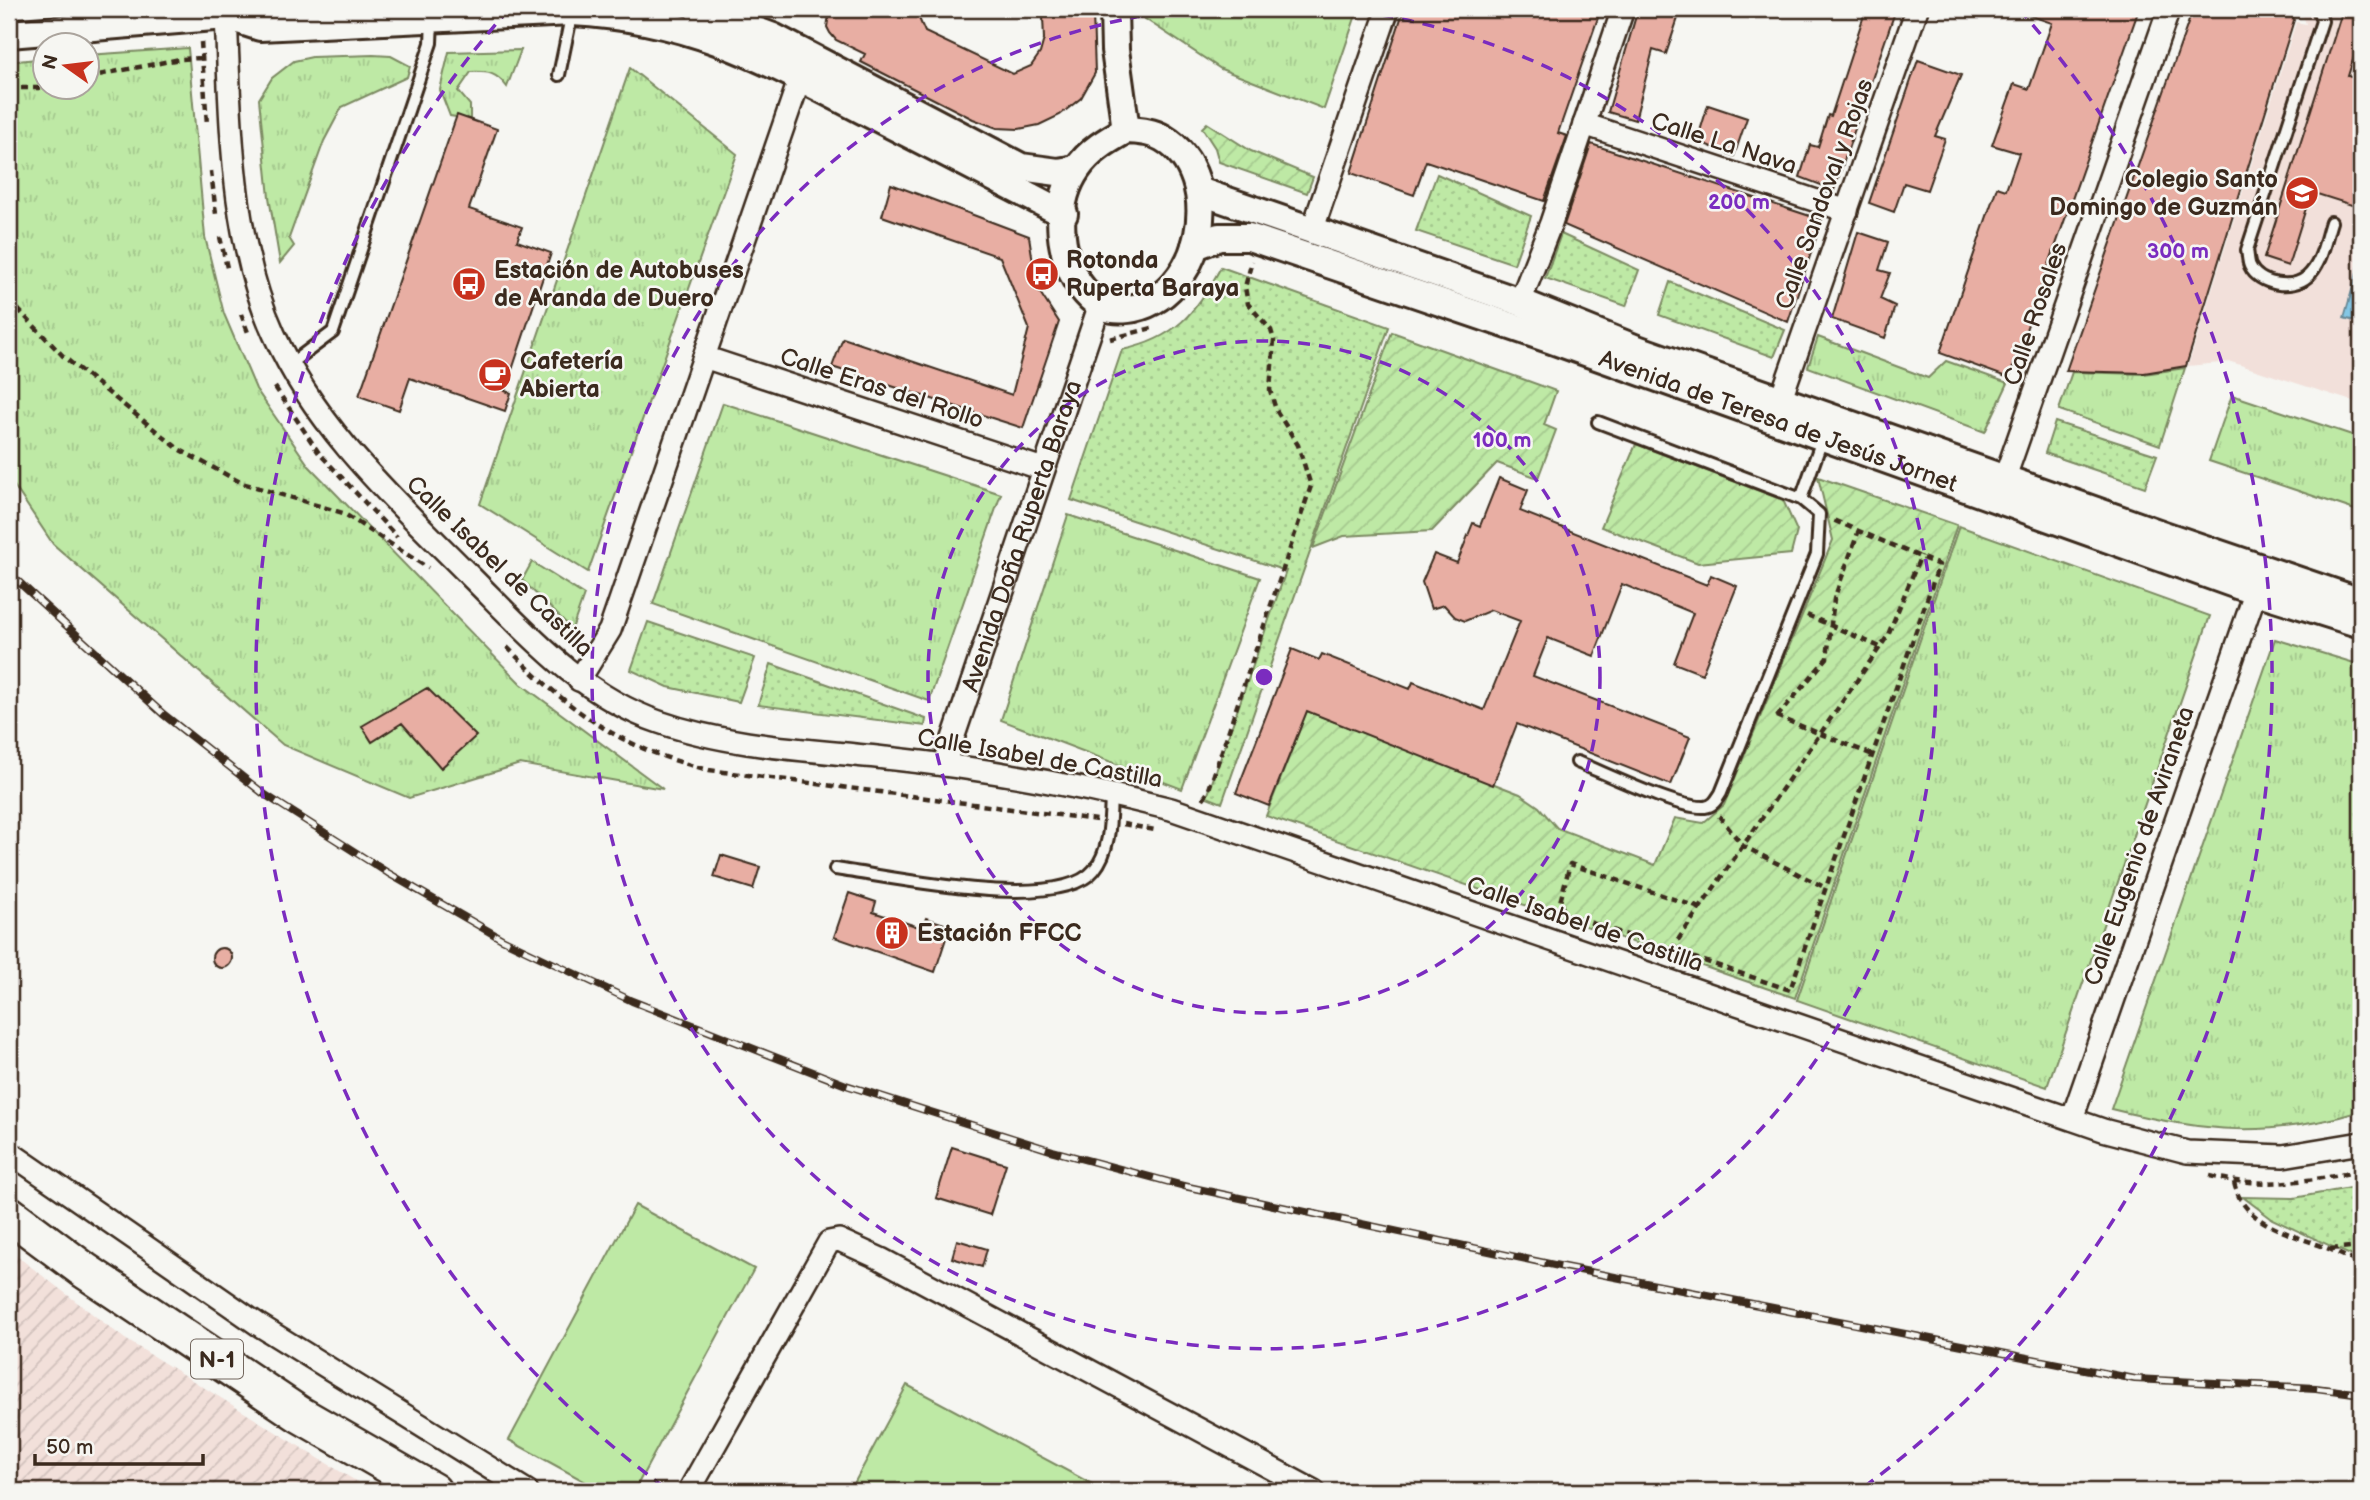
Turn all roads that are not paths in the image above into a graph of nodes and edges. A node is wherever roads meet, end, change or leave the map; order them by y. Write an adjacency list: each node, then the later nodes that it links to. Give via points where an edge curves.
1 (698, 9): 16 (street, via 773,37 1021,167)
2 (1114, 9): 15 (street)
3 (1388, 9): 21 (street)
4 (1623, 9): 14 (street)
5 (1917, 9): 18 (street, Calle Sandoval y Rojas)
6 (2169, 9): 31 (street, Calle Rosales)
7 (2318, 9): 20 (lane, via 2322,21 2247,250 2250,266 2263,279 2278,284 2307,277 2318,262)
8 (572, 12): 10 (street); 12 (lane); 13 (street, via 603,13 710,36)
9 (236, 13): 10 (street, via 260,27); 11 (street); 26 (street, Calle Isabel de Castilla, via 238,187 249,257 272,331)
10 (432, 19): 26 (lane, via 431,43 333,332)
11 (9, 34)
12 (559, 75)
13 (800, 75): 19 (street); 25 (street)
14 (1584, 124): 18 (street, Calle La Nava); 23 (street)
15 (1126, 130): 16 (street, via 1105,141); 17 (street, via 1163,138 1188,166)
16 (1076, 169): 19 (street)
17 (1199, 191): 21 (street, Avenida de Teresa de Jesús Jornet); 22 (street)
18 (1847, 211): 27 (street, Calle Sandoval y Rojas)
19 (1064, 214): 24 (street, via 1062,238 1068,267)
20 (2331, 222)
21 (1312, 230): 23 (street, Avenida de Teresa de Jesús Jornet)
22 (1195, 246): 24 (street, via 1176,282 1158,298 1136,308); 29 (street, Avenida de Teresa de Jesús Jornet, via 1219,237 1249,237)
23 (1520, 302): 27 (street, Avenida de Teresa de Jesús Jornet)
24 (1100, 307): 30 (street, Avenida Doña Ruperta Baraya)
25 (704, 357): 30 (street, Calle Eras del Rollo); 36 (street, via 610,630)
26 (289, 365): 36 (street, Calle Isabel de Castilla, via 368,473 531,638)
27 (1781, 398): 31 (street, Avenida de Teresa de Jesús Jornet)
28 (1598, 422): 32 (lane)
29 (1823, 437): 32 (lane); 33 (street, Avenida de Teresa de Jesús Jornet)
30 (1043, 469): 38 (street, Avenida Doña Ruperta Baraya)
31 (2005, 477): 34 (street, Avenida de Teresa de Jesús Jornet)
32 (1801, 499): 37 (lane, via 1819,514 1817,554 1721,793 1711,805 1685,804)
33 (2256, 591): 35 (street, Avenida de Teresa de Jesús Jornet); 41 (street, Calle Eugenio de Aviraneta)
34 (2361, 601)
35 (2361, 624)
36 (579, 680): 38 (street, Calle Isabel de Castilla, via 622,707 689,731)
37 (1577, 762)
38 (944, 765): 39 (street, Calle Isabel de Castilla)
39 (1111, 793): 40 (lane, via 1104,855 1093,872 1069,887 1003,891); 41 (street, Calle Isabel de Castilla, via 1171,809)
40 (835, 869)
41 (2072, 1119): 42 (street, Calle Isabel de Castilla, via 2187,1152 2283,1156)
42 (2361, 1143)
43 (9, 1152): 46 (street, via 259,1325)
44 (9, 1214): 45 (highway, N-1, via 84,1270 299,1414)
45 (433, 1491)
46 (527, 1491)
47 (689, 1491): 48 (street, via 729,1406 829,1242 839,1240)
48 (1314, 1491)

